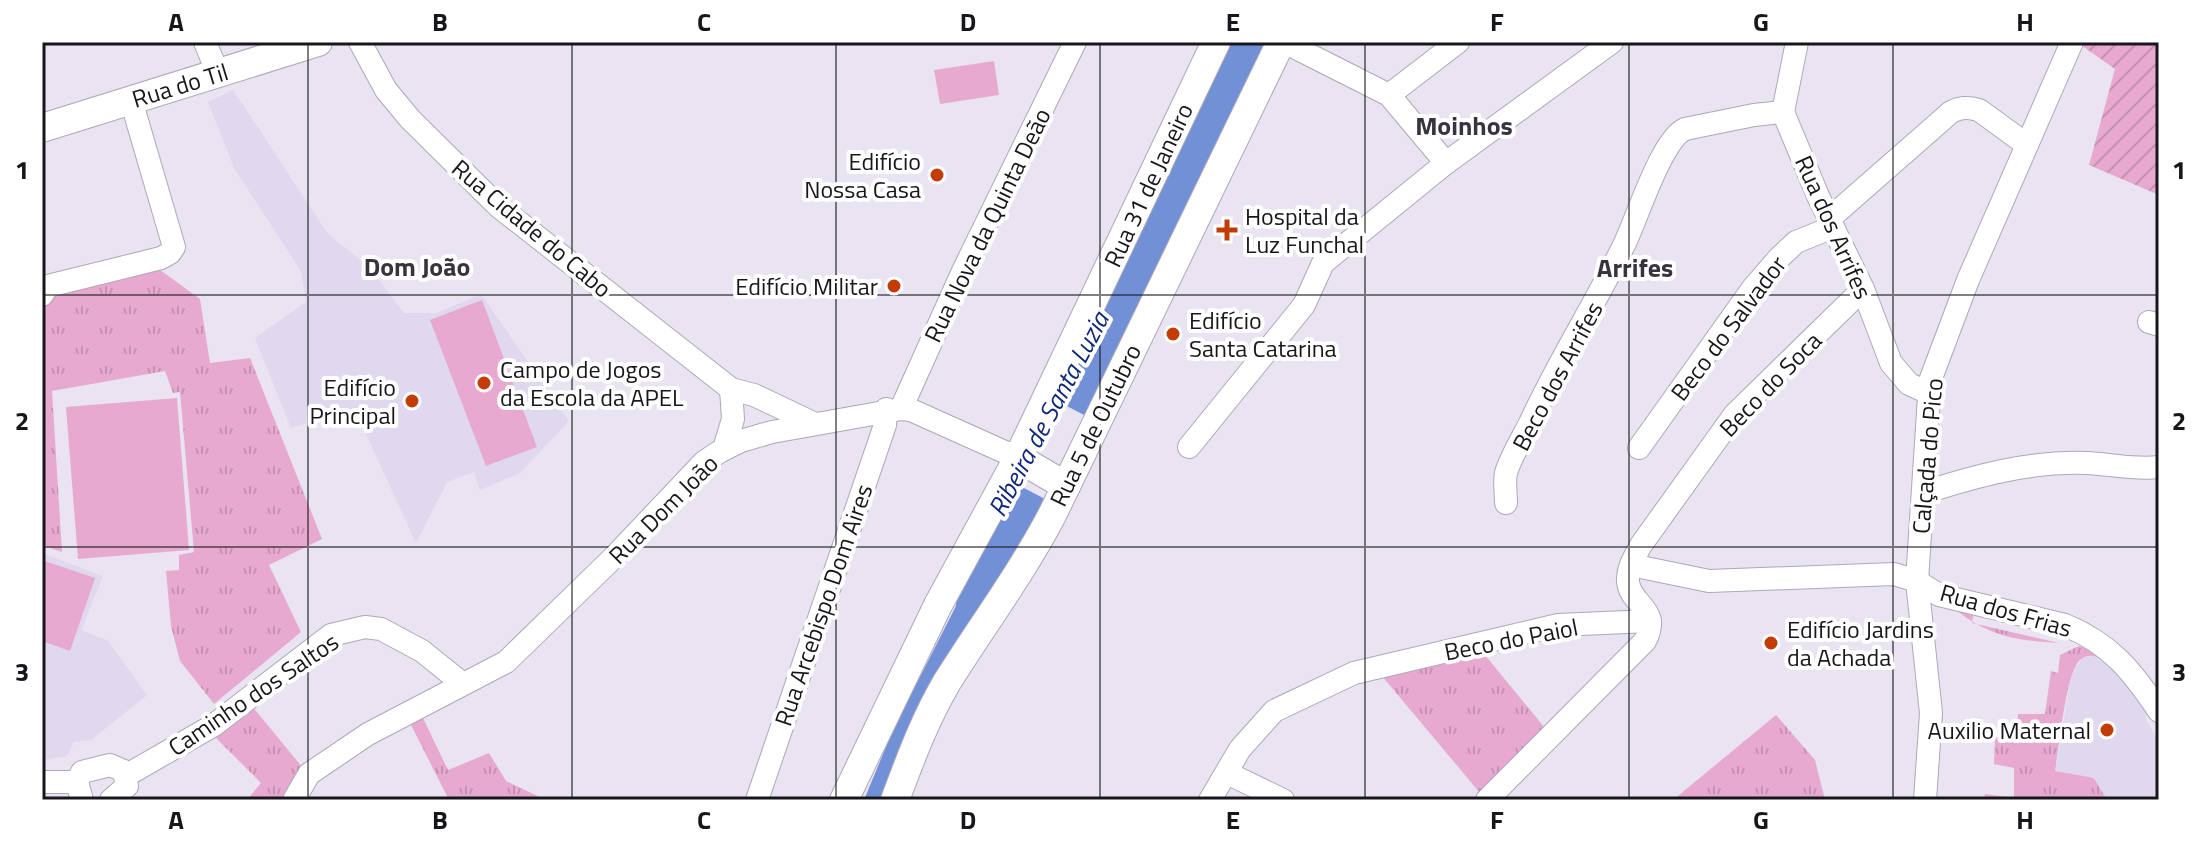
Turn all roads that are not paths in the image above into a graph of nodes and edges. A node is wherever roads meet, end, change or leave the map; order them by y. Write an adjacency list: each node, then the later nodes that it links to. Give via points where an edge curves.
1 (205, 42): 11 (street)
2 (318, 42): 11 (main road, Rua do Til)
3 (360, 42): 22 (street, Rua Cidade do Cabo, via 386,90 410,119 498,206)
4 (1075, 42): 24 (street, Rua Nova da Quinta Deão)
5 (1216, 42): 30 (main road, Rua 31 de Janeiro)
6 (1283, 42): 12 (street); 32 (main road, Rua 5 de Outubro)
7 (1458, 42): 12 (street)
8 (1612, 42): 17 (street)
9 (1797, 42): 14 (street)
10 (2072, 42): 16 (street, Calçada do Pico)
11 (218, 74): 13 (main road, Rua do Til)
12 (1389, 95): 17 (street)
13 (131, 100): 15 (main road, Rua do Til); 20 (street, via 174,247 161,258 48,286)
14 (1783, 112): 18 (street, Rua dos Arrifes); 34 (street, Beco dos Arrifes, via 1685,129 1671,140 1617,260 1552,376 1506,474)
15 (42, 128)
16 (2027, 145): 18 (street, Beco do Salvador, via 1979,110 1960,108); 21 (street, Calçada do Pico, via 1948,332)
17 (1446, 163): 27 (street, via 1323,263 1304,305)
18 (1831, 223): 19 (street, Rua dos Arrifes); 28 (street, Beco do Salvador, via 1796,242 1753,288)
19 (1863, 289): 21 (street, Rua dos Arrifes, via 1891,363 1909,384); 35 (street, Beco do Soca, via 1735,414 1654,524)
20 (42, 295)
21 (1929, 393): 33 (street, Calçada do Pico)
22 (732, 397): 23 (street, Rua Cidade do Cabo, via 754,395); 26 (street, Rua Cidade do Cabo); 29 (street)
23 (772, 404): 25 (street, Rua Cidade do Cabo); 26 (street, via 775,414)
24 (894, 409): 25 (street, Rua Dom João); 30 (street, via 911,410); 46 (street, Rua Arcebispo Dom Aires)
25 (815, 424): 26 (street, Rua Dom João)
26 (765, 434): 29 (street, Rua Dom João)
27 (1189, 447)
28 (1639, 448)
29 (724, 449): 38 (street, Rua Dom João, via 704,462 535,636 506,662)
30 (1018, 458): 32 (main road); 47 (main road, Rua 31 de Janeiro, via 938,605)
31 (2150, 468): 33 (street, via 2039,466 1979,475)
32 (1066, 486): 48 (main road, Rua 5 de Outubro, via 1041,536 946,684)
33 (1923, 493): 36 (street, Calçada do Pico)
34 (1506, 503)
35 (1631, 565): 36 (street, via 1709,581 1894,574); 37 (street, via 1630,590)
36 (1917, 581): 39 (street, Rua dos Frias, via 1939,595 2065,625 2099,641 2122,661); 52 (street, Calçada do Pico, via 1931,713)
37 (1650, 621): 40 (street, Beco do Paiol, via 1558,625 1354,673 1274,711 1240,749); 51 (street, via 1645,641)
38 (463, 684): 42 (street, Caminho dos Saltos, via 422,651 387,632 365,627 331,635); 45 (street, Rua Dom João, via 368,734 309,774)
39 (2159, 711)
40 (1227, 773): 49 (street, Beco do Paiol); 50 (street)
41 (42, 783): 43 (street); 44 (street)
42 (131, 785): 43 (street, via 118,767 110,765 82,772)
43 (80, 791)
44 (57, 800)
45 (294, 800)
46 (757, 800)
47 (844, 800)
48 (895, 800)
49 (1210, 800)
50 (1283, 800)
51 (1487, 800)
52 (1925, 800)

